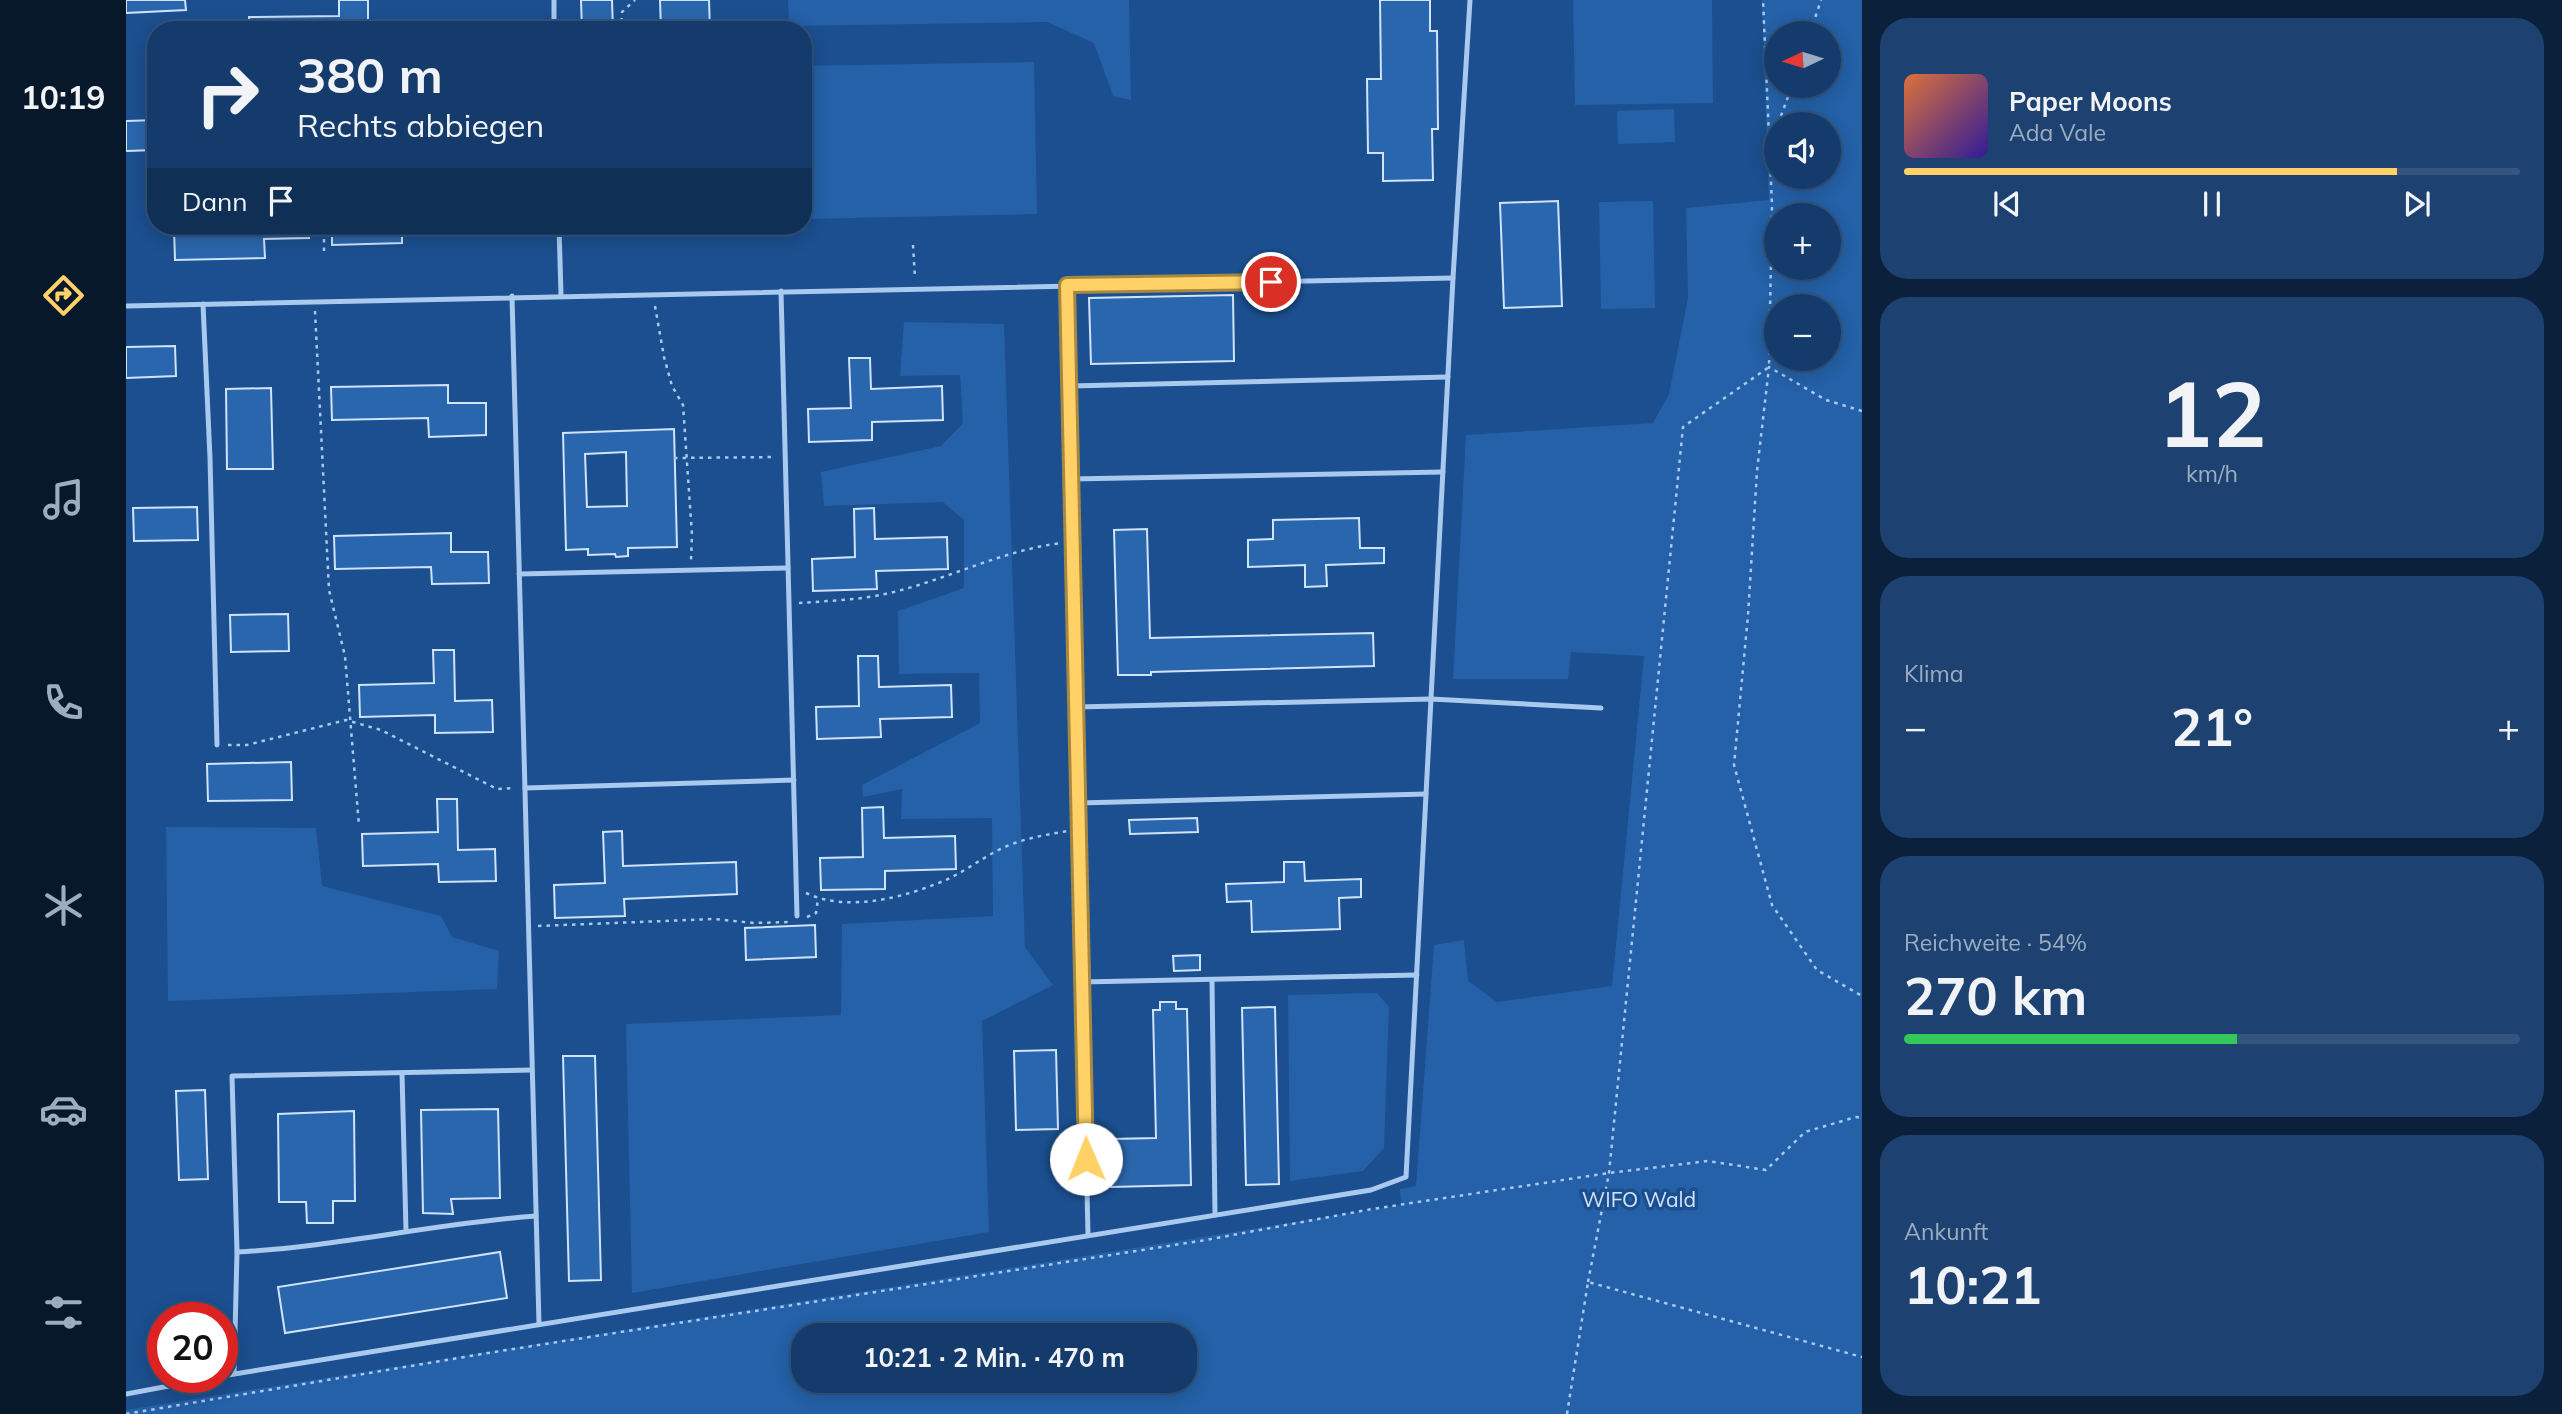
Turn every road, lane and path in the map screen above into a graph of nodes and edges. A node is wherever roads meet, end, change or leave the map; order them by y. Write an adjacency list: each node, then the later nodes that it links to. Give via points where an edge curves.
1 (554, 0): 6 (lane)
2 (635, 0): 7 (path, via 622,12)
3 (1470, 0): 15 (lane)
4 (1763, 0): 9 (path)
5 (1821, 0): 8 (path)
6 (554, 21)
7 (622, 21)
8 (1814, 21)
9 (1768, 112)
10 (1771, 189): 20 (path)
11 (324, 235): 14 (path)
12 (559, 235): 21 (lane)
13 (913, 245): 17 (path)
14 (324, 251)
15 (1453, 278): 16 (lane); 29 (lane)
16 (1067, 285): 17 (lane); 30 (lane)
17 (915, 288): 18 (lane)
18 (781, 291): 19 (lane); 32 (lane)
19 (653, 293): 21 (lane); 34 (path, via 664,357 683,405)
20 (1770, 294)
21 (561, 295): 22 (lane)
22 (512, 296): 23 (lane); 40 (lane)
23 (314, 302): 24 (lane); 45 (path, via 329,590 345,656)
24 (203, 304): 25 (lane); 46 (lane)
25 (126, 306)
26 (1764, 370): 64 (path, via 1683,427)
27 (1768, 371): 60 (path, via 1734,765 1772,905 1817,971)
28 (1777, 371): 31 (path, via 1826,400)
29 (1448, 377): 30 (lane); 35 (lane)
30 (1070, 386): 36 (lane)
31 (1862, 411)
32 (785, 456): 34 (path); 38 (lane)
33 (674, 458): 34 (path)
34 (687, 458): 39 (path)
35 (1443, 472): 36 (lane); 42 (lane)
36 (1072, 479): 37 (lane)
37 (1073, 542): 41 (path, via 1002,555 885,594); 43 (lane)
38 (788, 568): 39 (lane); 41 (lane)
39 (690, 570): 40 (lane)
40 (519, 574): 48 (lane)
41 (789, 603): 47 (lane)
42 (1432, 699): 43 (lane); 44 (lane); 49 (lane)
43 (1076, 707): 50 (lane)
44 (1601, 708)
45 (349, 720): 46 (path, via 247,745); 48 (path, via 381,730 497,789); 51 (path)
46 (217, 745)
47 (794, 780): 48 (lane); 53 (lane)
48 (525, 788): 56 (lane)
49 (1426, 794): 50 (lane); 57 (lane)
50 (1079, 803): 52 (lane)
51 (359, 826)
52 (1079, 830): 54 (path, via 1013,843 918,890 875,900); 59 (lane)
53 (797, 888): 54 (path); 55 (lane)
54 (818, 899): 56 (path, via 816,913 783,923 714,919)
55 (797, 916)
56 (528, 926): 61 (lane)
57 (1417, 975): 58 (lane); 65 (lane, via 1406,1177 1371,1190)
58 (1212, 979): 59 (lane); 65 (lane)
59 (1082, 982): 68 (lane)
60 (1862, 996)
61 (532, 1070): 62 (lane); 66 (lane)
62 (402, 1073): 67 (lane); 69 (lane, via 232,1076)
63 (1862, 1118): 64 (path, via 1805,1132 1766,1170 1709,1161)
64 (1609, 1173): 70 (path); 77 (path)
65 (1215, 1215): 68 (lane)
66 (536, 1216): 67 (lane); 72 (lane)
67 (406, 1231): 69 (lane)
68 (1088, 1235): 72 (lane)
69 (237, 1252): 71 (lane)
70 (1588, 1282): 73 (path); 78 (path)
71 (236, 1302)
72 (539, 1324): 74 (lane)
73 (1862, 1357)
74 (238, 1373)
75 (147, 1390): 76 (lane)
76 (126, 1394)
77 (126, 1414)
78 (1567, 1414)

